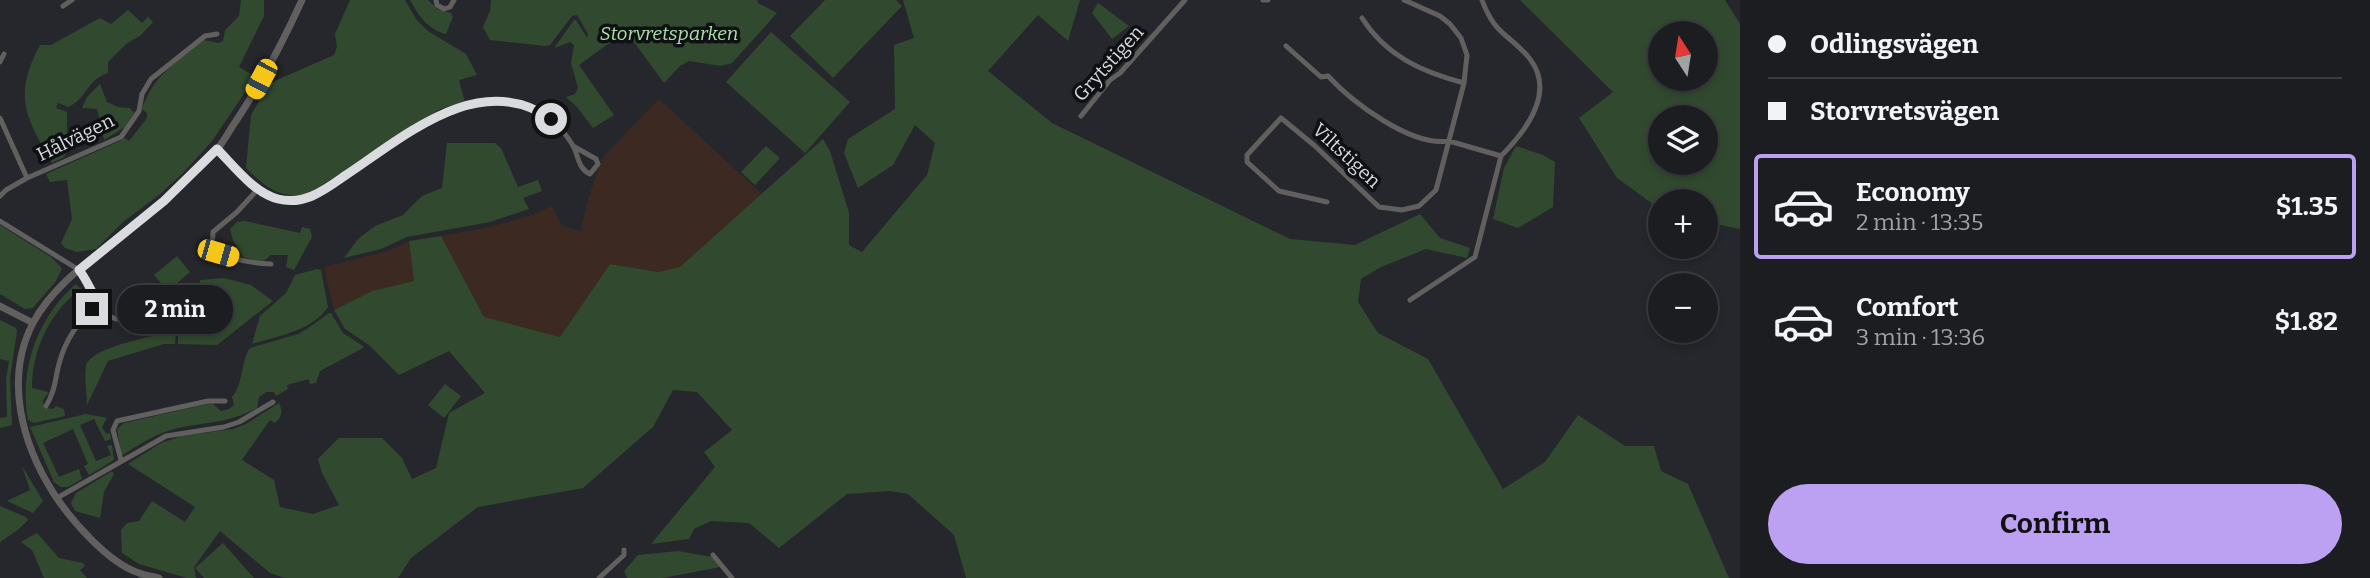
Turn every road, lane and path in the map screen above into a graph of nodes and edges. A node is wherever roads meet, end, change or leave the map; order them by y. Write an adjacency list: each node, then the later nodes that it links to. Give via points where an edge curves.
1 (72, 0): 8 (street)
2 (302, 0): 19 (street, via 251,98)
3 (436, 0): 4 (street, via 444,9)
4 (454, 0)
5 (1185, 0): 15 (street, Grytstigen)
6 (1404, 0): 14 (street, Viltstigen, via 1440,16 1457,31 1466,55)
7 (1482, 0): 20 (street, via 1493,25 1530,59 1539,87 1536,109)
8 (64, 6)
9 (1362, 18): 14 (street, via 1371,31 1416,66)
10 (217, 34): 21 (street, Hålvägen, via 205,36 151,79 139,111 121,136)
11 (1286, 47): 17 (street, via 1362,107 1398,128)
12 (4, 54): 13 (street)
13 (0, 62)
14 (1464, 83): 17 (street, Viltstigen)
15 (1081, 116)
16 (0, 118): 21 (street, Hålvägen)
17 (1449, 141): 20 (street); 24 (street, Viltstigen, via 1437,190 1419,206 1402,210 1379,207 1281,118 1247,155 1247,162 1279,191)
18 (573, 146): 18 (street, via 580,168 590,174 598,164 596,159); 22 (street, via 553,121 535,109 494,100 439,115 314,195 282,200)
19 (217, 149): 22 (street); 27 (street, via 164,201)
20 (1501, 156): 29 (street, via 1475,257)
21 (27, 178): 23 (street, Hålvägen)
22 (258, 189): 26 (street, via 213,232 212,246 218,253)
23 (0, 196)
24 (1327, 202)
25 (0, 221): 27 (street)
26 (271, 264)
27 (79, 270): 30 (street); 32 (street)
28 (158, 296): 30 (street, via 137,315 116,320)
29 (1410, 300)
30 (99, 303): 35 (street, via 70,337)
31 (0, 306): 32 (street)
32 (33, 323): 37 (street, via 22,359 20,412 37,463)
33 (225, 401): 36 (street, via 117,421 113,430)
34 (273, 402): 36 (street, via 239,422 166,436)
35 (46, 406)
36 (121, 460): 37 (street)
37 (57, 498): 40 (street, via 110,555 138,573)
38 (624, 550): 41 (street)
39 (713, 555): 42 (street)
40 (159, 578)
41 (599, 578)
42 (732, 578)

